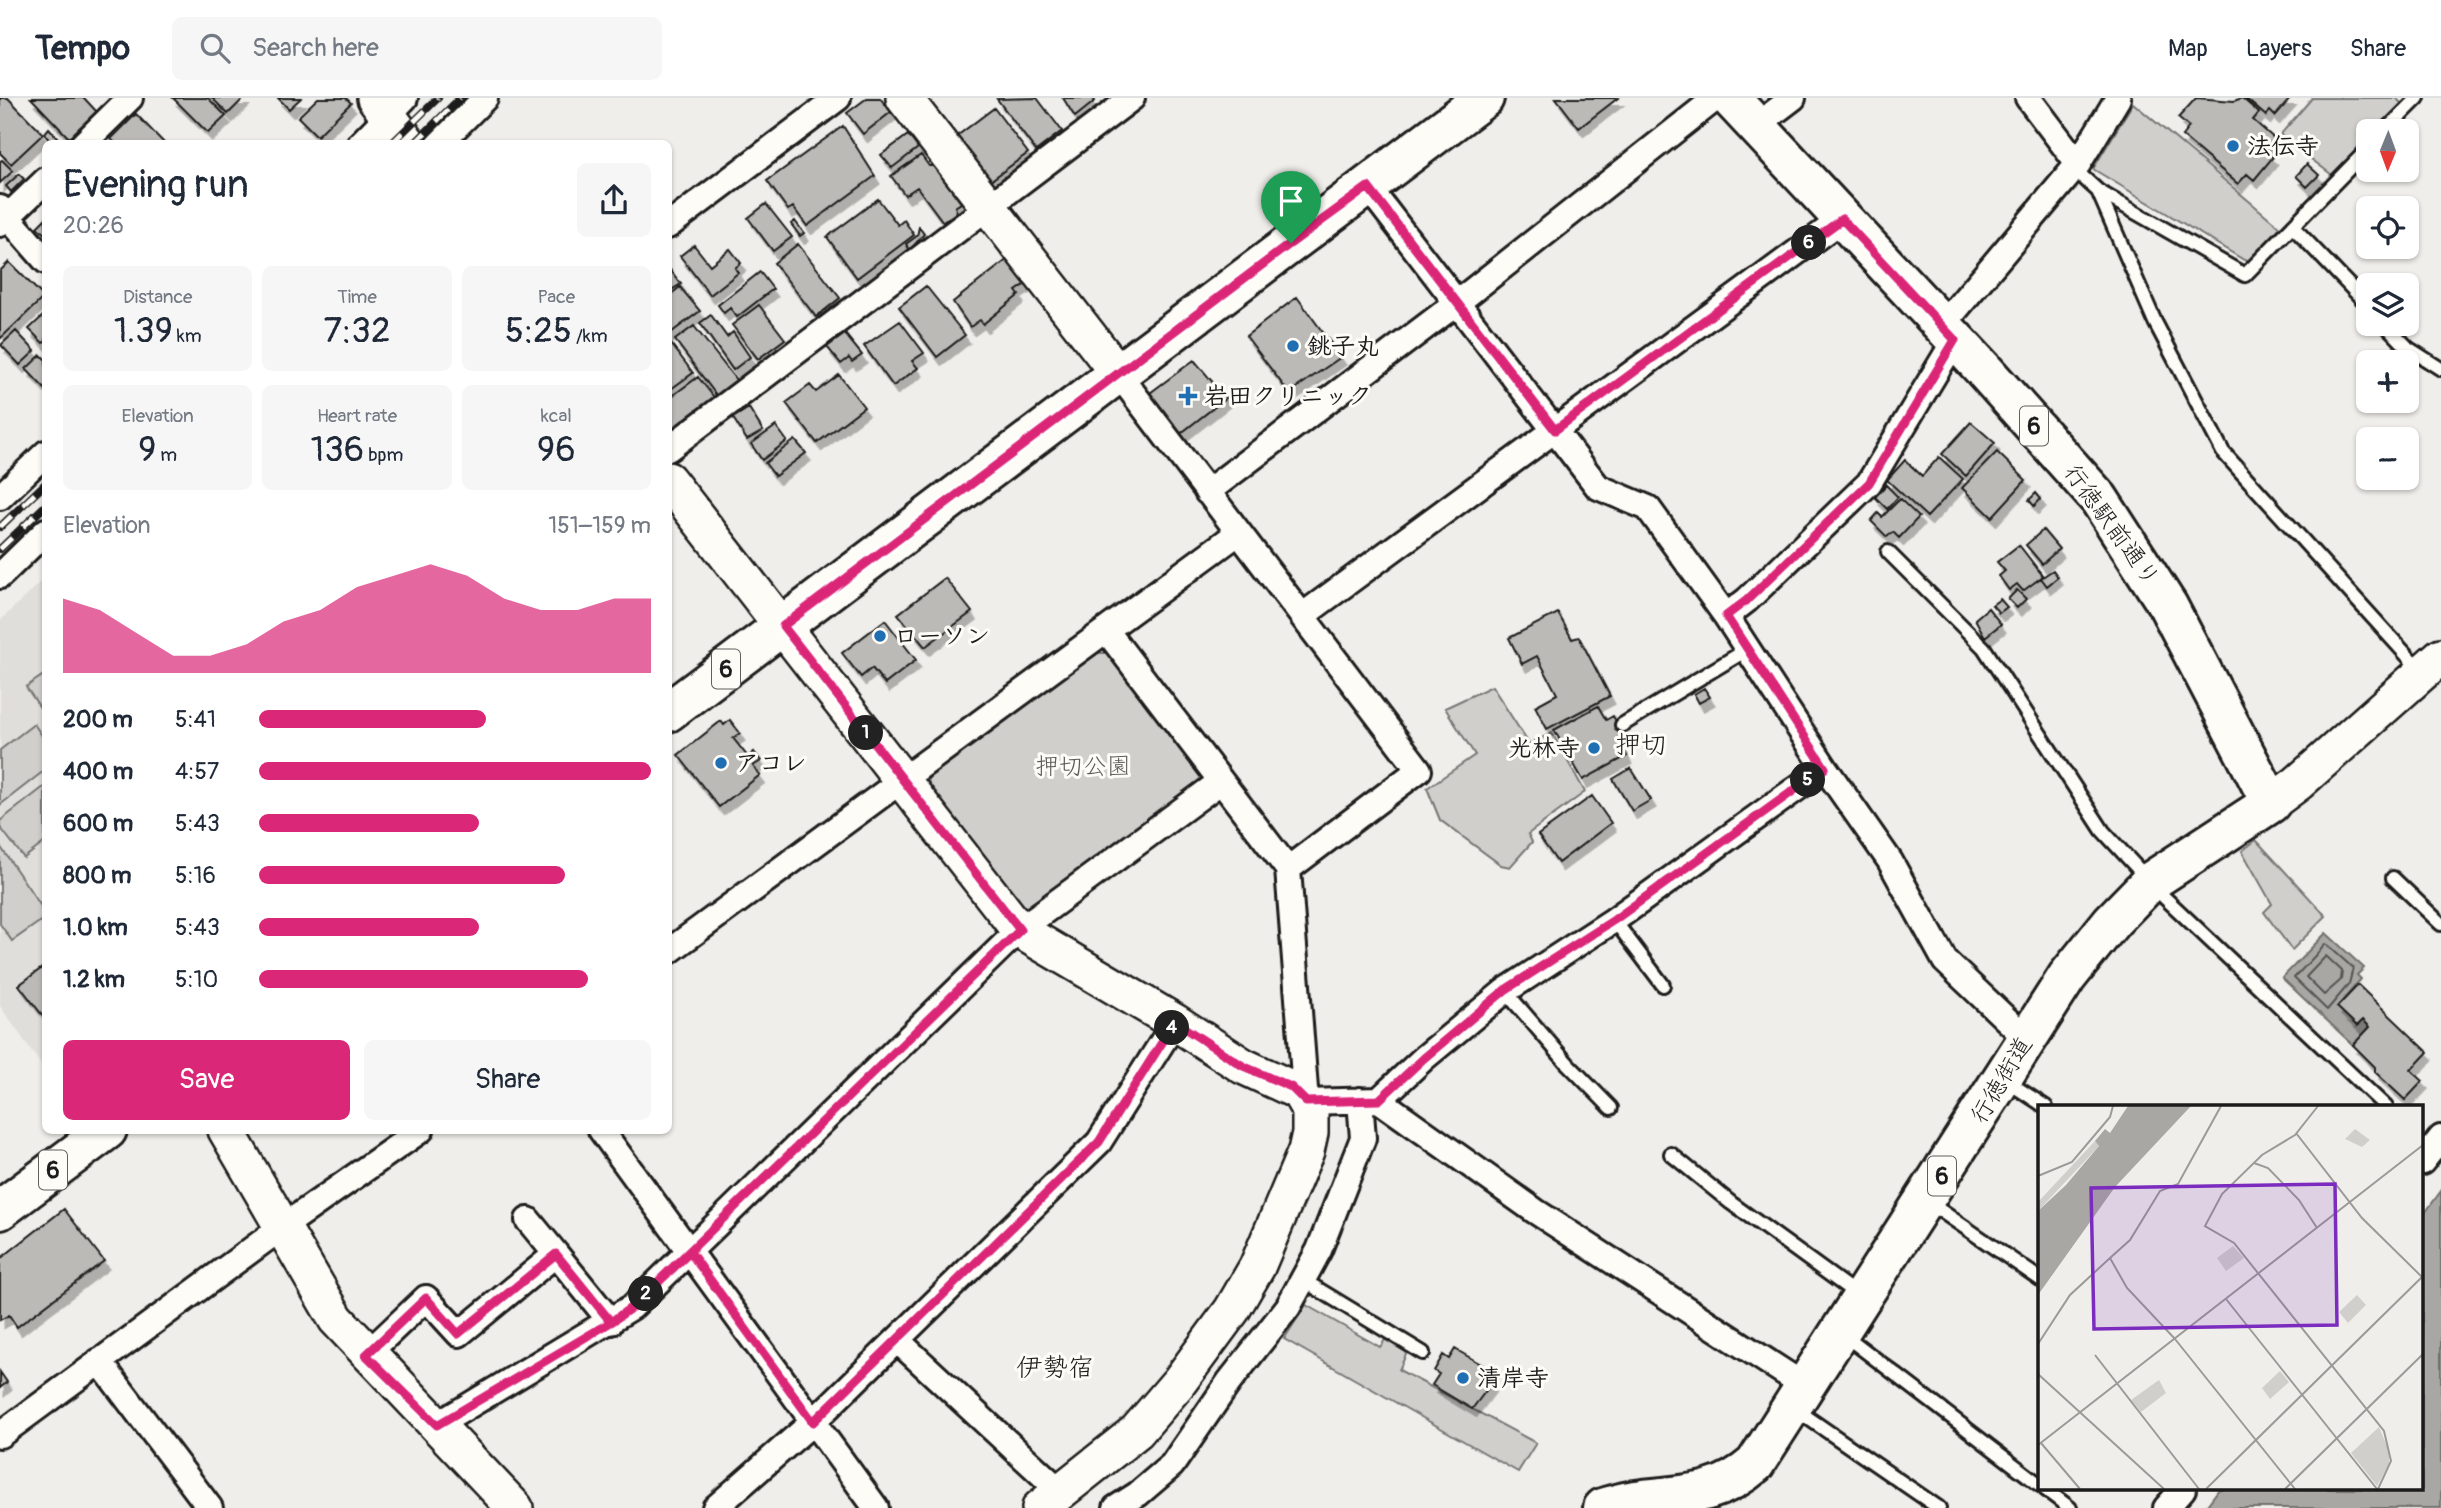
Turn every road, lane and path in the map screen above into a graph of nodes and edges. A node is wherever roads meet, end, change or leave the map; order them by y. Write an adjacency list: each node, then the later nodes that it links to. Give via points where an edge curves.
1 (130, 98): 16 (street)
2 (485, 98): 19 (street)
3 (838, 98): 28 (street)
4 (904, 98): 25 (street)
5 (1132, 98): 25 (street)
6 (1716, 98): 32 (street)
7 (1730, 98): 15 (main road, 行徳駅前通り / 6)
8 (1793, 98): 15 (street)
9 (2028, 98): 21 (street)
10 (2118, 98): 21 (street)
11 (2415, 99): 14 (lane)
12 (389, 104): 17 (street); 18 (street)
13 (1463, 104): 23 (main road, 6)
14 (2396, 119)
15 (1756, 125): 27 (main road, 行徳駅前通り / 6)
16 (87, 140)
17 (363, 140)
18 (407, 140)
19 (443, 140)
20 (2356, 161): 29 (lane)
21 (2076, 167): 24 (lane); 33 (street)
22 (42, 183): 26 (street)
23 (1368, 187): 32 (street); 36 (main road, 6)
24 (2098, 191): 29 (lane, via 2245,275); 52 (lane, via 2155,322 2224,452)
25 (986, 206): 36 (street); 38 (street)
26 (3, 216): 30 (street)
27 (1842, 219): 33 (main road, 行徳駅前通り / 6); 37 (street)
28 (672, 223)
29 (2293, 226): 31 (lane)
30 (42, 257)
31 (2356, 292)
32 (1458, 302): 37 (street); 41 (street)
33 (1948, 333): 48 (street, via 1869,483); 58 (main road, 行徳駅前通り / 6, via 2062,456 2131,545)
34 (2396, 336): 35 (lane)
35 (2441, 369)
36 (1116, 372): 41 (street); 49 (main road, 6)
37 (1555, 430): 47 (street); 48 (street, via 1598,487 1648,509)
38 (672, 446)
39 (42, 457): 42 (street)
40 (672, 485): 49 (street)
41 (1207, 492): 43 (street)
42 (0, 497)
43 (1238, 533): 47 (street); 50 (street)
44 (42, 535): 46 (street)
45 (1888, 552): 61 (lane, via 1984,648 2103,831)
46 (0, 576)
47 (1302, 616): 59 (street, via 1419,770)
48 (1726, 616): 51 (street)
49 (783, 626): 53 (main road, 6); 56 (street)
50 (1106, 630): 56 (street); 57 (street)
51 (1748, 649): 54 (lane); 55 (street)
52 (2432, 664): 58 (street, 行徳街道)
53 (672, 709)
54 (1622, 726)
55 (1825, 768): 62 (street); 69 (street, via 1890,861 1945,961)
56 (902, 780): 64 (street); 65 (street)
57 (1220, 782): 59 (street); 64 (street)
58 (2271, 803): 61 (main road, 行徳街道 / 6)
59 (1288, 869): 72 (street)
60 (2393, 878): 63 (lane)
61 (2150, 882): 69 (main road, 行徳街道 / 6, via 2067,977); 74 (lane)
62 (1614, 920): 66 (lane); 67 (street)
63 (2441, 924)
64 (1020, 930): 68 (street); 85 (street)
65 (672, 950)
66 (1663, 985)
67 (1505, 990): 71 (street); 75 (lane)
68 (1175, 1022): 72 (street, via 1243,1066 1291,1087); 92 (street, via 1099,1142)
69 (2026, 1038): 70 (main road, 行徳街道 / 6)
70 (2002, 1078): 73 (lane); 81 (main road, 行徳街道 / 6)
71 (1370, 1100): 72 (street); 88 (street, via 1363,1138); 96 (street)
72 (1306, 1102): 104 (street, via 1311,1122 1306,1151 1257,1267 1233,1310 1137,1430)
73 (2043, 1105)
74 (2384, 1105)
75 (1611, 1108)
76 (102, 1134): 82 (main road, 6)
77 (228, 1134): 84 (street)
78 (415, 1134): 84 (street)
79 (604, 1134): 85 (street)
80 (1671, 1154): 89 (lane)
81 (1926, 1201): 87 (lane); 89 (main road, 行徳街道 / 6)
82 (0, 1210)
83 (528, 1220): 86 (street)
84 (281, 1228): 94 (street, via 336,1319); 95 (street)
85 (690, 1252): 90 (street); 97 (street)
86 (556, 1254): 90 (street); 94 (street, via 458,1334 426,1298)
87 (2038, 1278)
88 (1303, 1280): 93 (lane); 109 (street, via 1172,1465)
89 (1862, 1298): 91 (main road, 行徳街道 / 6)
90 (611, 1322): 98 (street)
91 (1840, 1332): 96 (main road, 行徳街道 / 6); 100 (lane)
92 (898, 1341): 97 (street); 104 (street)
93 (1423, 1353)
94 (366, 1355): 98 (street)
95 (99, 1361): 99 (street); 105 (street)
96 (1798, 1396): 103 (main road, 行徳街道 / 6, via 1755,1464); 111 (lane)
97 (813, 1422): 107 (street); 108 (street)
98 (437, 1425): 106 (street)
99 (0, 1435)
100 (2038, 1483)
101 (2046, 1490): 112 (lane)
102 (2182, 1490): 113 (street)
103 (1722, 1498): 110 (main road, 行徳街道 / 6, via 1637,1499)
104 (1050, 1500)
105 (210, 1508)
106 (515, 1508)
107 (715, 1508)
108 (876, 1508)
109 (1116, 1508)
110 (1603, 1508)
111 (1939, 1508)
112 (2070, 1508)
113 (2165, 1508)

